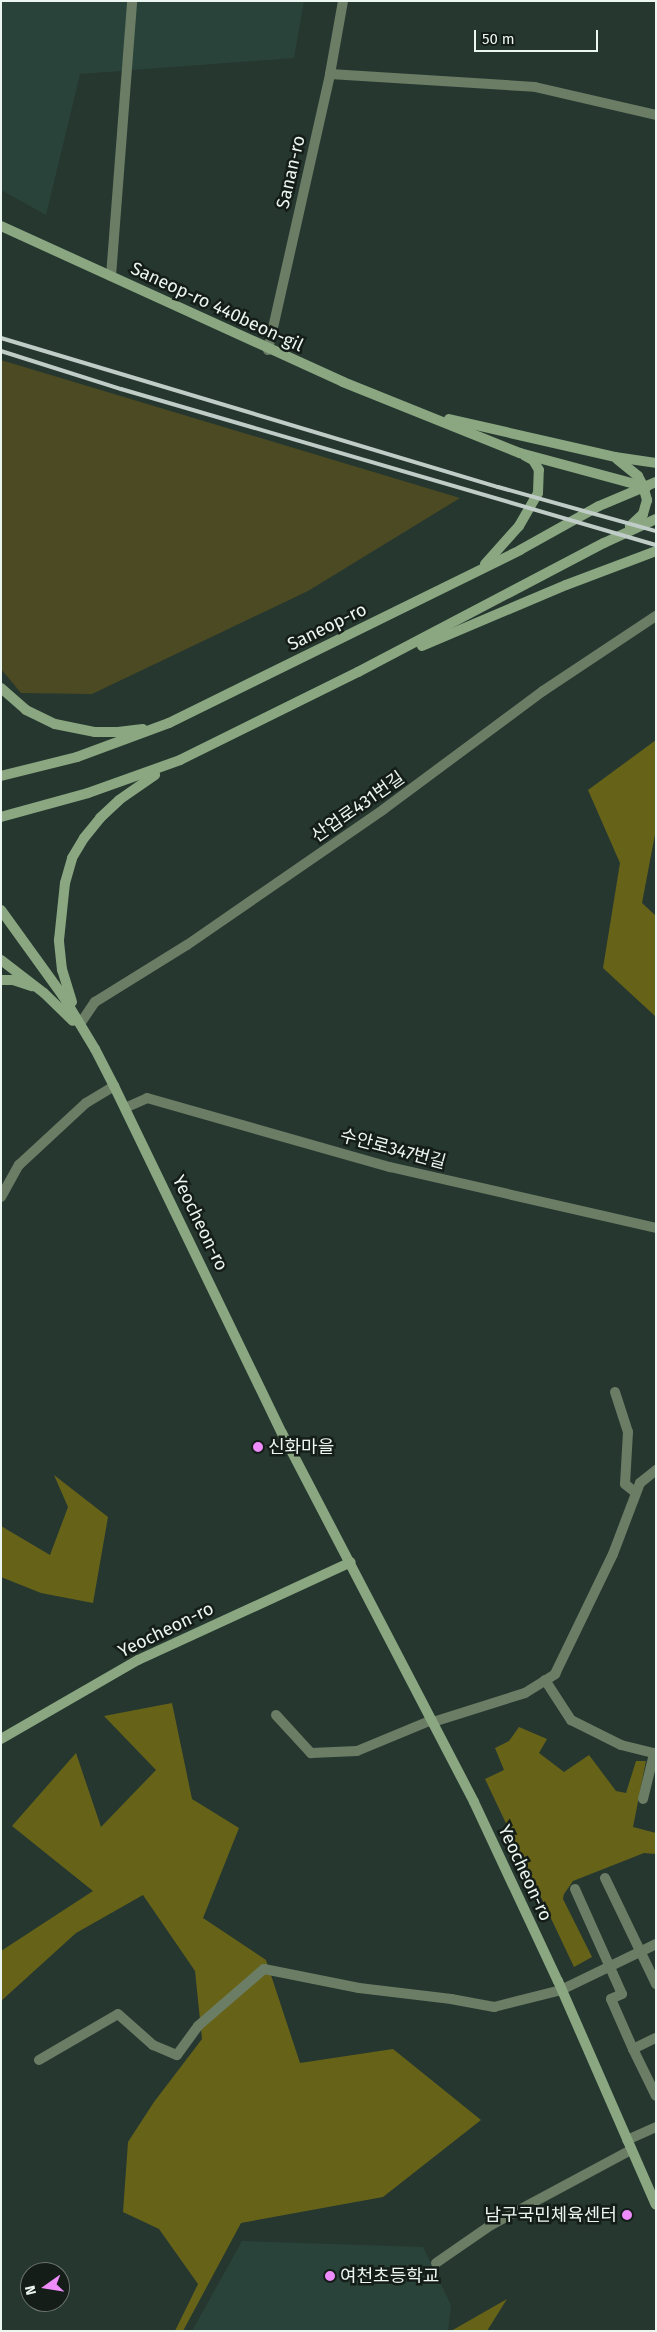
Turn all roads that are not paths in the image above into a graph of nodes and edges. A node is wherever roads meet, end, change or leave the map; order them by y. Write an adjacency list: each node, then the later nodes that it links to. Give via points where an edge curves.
1 (132, 1): 6 (street)
2 (343, 1): 3 (street, Sanan-ro)
3 (330, 74): 4 (street, via 535,87); 7 (street, Sanan-ro)
4 (656, 114)
5 (1, 226): 6 (main road, Saneop-ro 440beon-gil)
6 (111, 276): 7 (main road, Saneop-ro 440beon-gil)
7 (268, 350): 8 (main road, Saneop-ro 440beon-gil)
8 (422, 413): 9 (main road, Saneop-ro 440beon-gil); 10 (main road, Saneop-ro 440beon-gil)
9 (520, 452): 13 (main road, Saneop-ro 440beon-gil); 18 (main road, via 533,460 539,470 538,493 519,526)
10 (614, 457): 11 (main road, Saneop-ro 440beon-gil); 13 (main road, via 631,469)
11 (656, 463)
12 (656, 482): 13 (main road, Saneop-ro)
13 (643, 486): 14 (main road, Saneop-ro 440beon-gil); 16 (main road, via 647,500 643,514); 18 (main road, Saneop-ro)
14 (656, 489)
15 (656, 519): 16 (main road)
16 (604, 543): 20 (main road)
17 (656, 551): 20 (main road)
18 (477, 572): 22 (main road, Saneop-ro)
19 (656, 616): 30 (street, 산업로431번길, via 543,691 384,810 187,945 95,1002)
20 (358, 672): 23 (main road)
21 (1, 688): 22 (main road, via 32,713 74,729 118,732)
22 (169, 723): 24 (main road, Saneop-ro, via 76,757)
23 (180, 760): 25 (main road, via 88,793); 30 (main road, via 119,800 84,838 72,858 60,911 59,940 62,970)
24 (1, 776)
25 (1, 817)
26 (1, 910): 30 (main road, Yeocheon-ro)
27 (1, 960): 29 (main road)
28 (1, 980): 29 (main road, via 26,983)
29 (44, 993): 31 (main road)
30 (80, 1024): 31 (main road, Yeocheon-ro)
31 (95, 1049): 32 (main road, Yeocheon-ro)
32 (114, 1086): 33 (main road, Yeocheon-ro); 34 (street, via 86,1103 20,1165)
33 (125, 1108): 35 (street, 수안로347번길, via 147,1098 390,1167); 39 (main road, Yeocheon-ro, via 282,1433)
34 (1, 1197)
35 (656, 1228)
36 (615, 1392): 38 (street, via 628,1432 625,1484)
37 (656, 1470): 38 (street, via 640,1483)
38 (636, 1493): 40 (street, via 612,1554 555,1674)
39 (351, 1562): 42 (main road, Yeocheon-ro); 43 (main road, Yeocheon-ro, via 138,1660)
40 (545, 1680): 42 (street, via 525,1693); 44 (street, via 571,1720 621,1745)
41 (276, 1715): 42 (street, via 311,1753 357,1751)
42 (433, 1721): 52 (main road, Yeocheon-ro)
43 (1, 1738)
44 (655, 1754): 45 (street)
45 (643, 1799)
46 (605, 1878): 49 (street)
47 (575, 1889): 50 (street)
48 (656, 1944): 49 (street)
49 (640, 1951): 50 (street); 51 (street)
50 (610, 1967): 52 (street); 54 (street, via 622,1994 610,1999)
51 (656, 1984)
52 (561, 1990): 55 (street, via 494,2007 358,1988 264,1969 198,2026 177,2055 153,2045 118,2014); 58 (main road, Yeocheon-ro)
53 (656, 2038): 54 (street)
54 (633, 2049): 56 (street)
55 (39, 2060)
56 (656, 2096)
57 (656, 2127): 58 (street)
58 (629, 2145): 59 (main road, Yeocheon-ro); 60 (street, via 491,2225)
59 (656, 2205)
60 (436, 2263)

